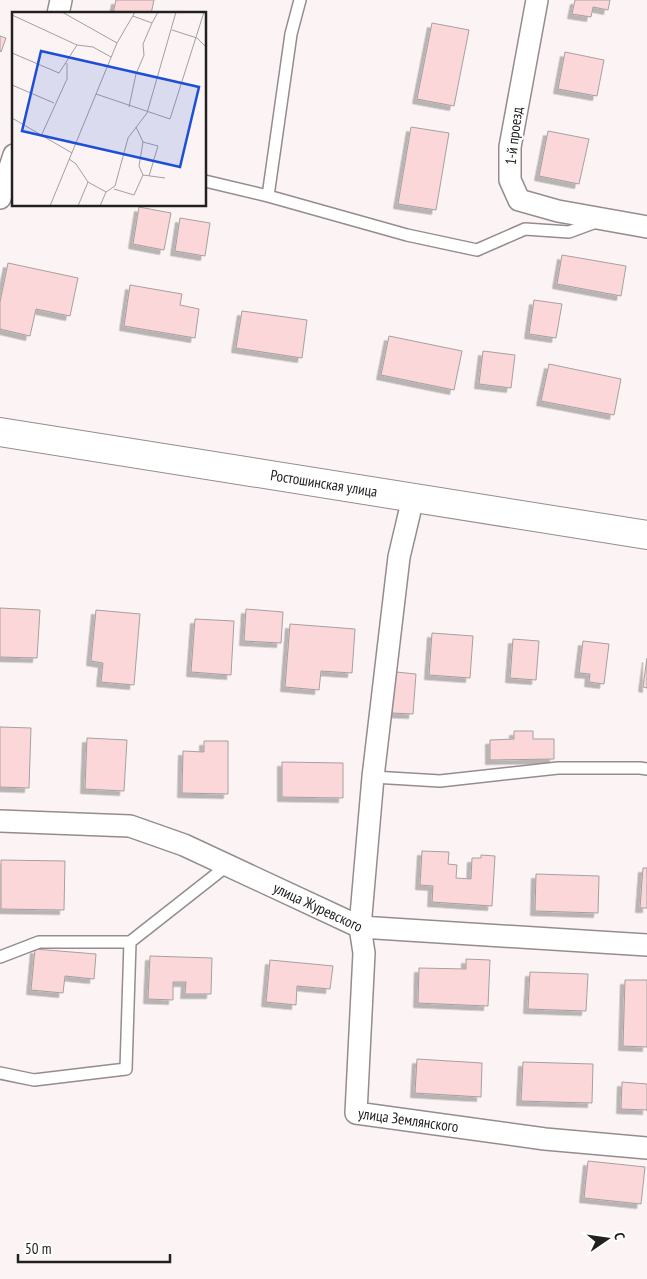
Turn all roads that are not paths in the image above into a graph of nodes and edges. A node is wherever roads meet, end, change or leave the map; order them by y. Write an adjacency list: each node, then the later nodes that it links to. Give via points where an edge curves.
1 (300, 0): 5 (lane, via 291,34)
2 (537, 0): 7 (street, 1-й проезд, via 510,147 510,180 519,200)
3 (12, 161): 6 (street)
4 (206, 181): 5 (lane)
5 (268, 196): 7 (lane, via 407,235 477,250 525,229 569,232)
6 (0, 198)
7 (605, 219): 8 (street, 1-й проезд)
8 (647, 227)
9 (0, 432): 10 (main road, Ростошинская улица)
10 (414, 498): 11 (main road, Ростошинская улица); 13 (street, via 399,557)
11 (647, 535)
12 (647, 769): 13 (lane, via 558,768 440,782)
13 (373, 777): 16 (street)
14 (0, 821): 15 (street, улица Журевского, via 130,826)
15 (228, 865): 16 (street, улица Журевского); 17 (lane)
16 (360, 927): 18 (street, улица Журевского); 21 (street, улица Землянского, via 364,953 356,1112 545,1140)
17 (130, 942): 19 (lane, via 39,942); 20 (lane, via 126,1068 34,1080)
18 (647, 945)
19 (0, 957)
20 (0, 1074)
21 (647, 1148)

